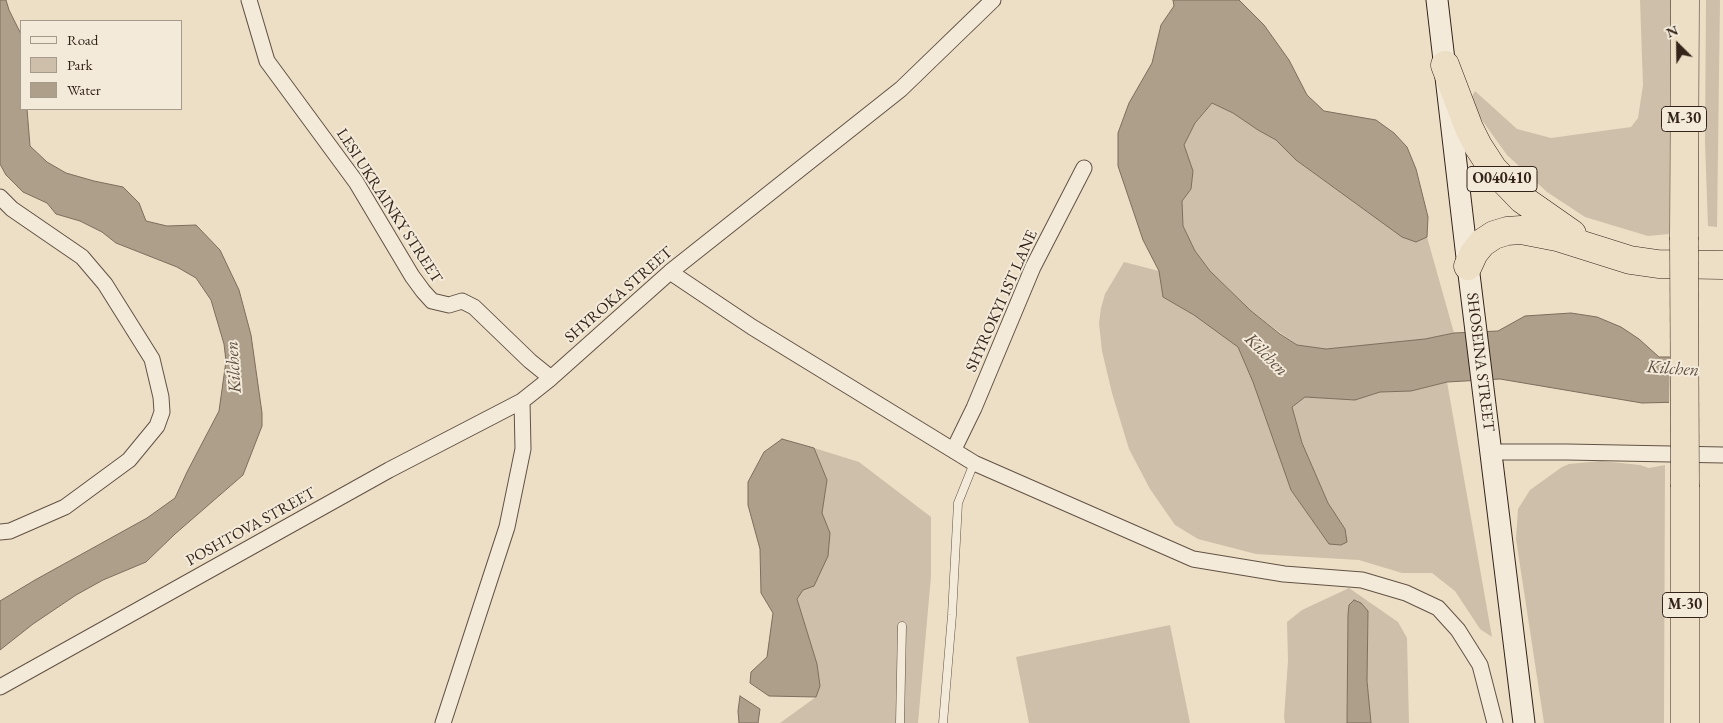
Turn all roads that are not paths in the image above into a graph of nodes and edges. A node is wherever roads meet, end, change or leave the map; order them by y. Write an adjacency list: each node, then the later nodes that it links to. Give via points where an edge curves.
1 (249, 0): 12 (street, LESI UKRAINKY STREET, via 267,61 356,182 423,291 432,301 449,305 462,301 474,308)
2 (993, 0): 11 (street, SHYROKA STREET, via 901,89)
3 (1437, 0): 5 (main road, SHOSEINA STREET / О040410)
4 (1685, 0): 26 (highway, М-30, bridge)
5 (1446, 65): 8 (highway, О040410, via 1469,128 1493,169 1522,199); 10 (main road, SHOSEINA STREET / О040410)
6 (1084, 168): 14 (street, SHYROKYI 1ST LANE, via 1033,267)
7 (0, 197): 18 (street, via 12,209 82,257 105,284 152,359 162,412 157,426 121,466 65,507 10,531)
8 (1606, 254): 9 (highway, О040410, via 1658,264); 10 (highway, О040410, via 1538,232 1507,231 1482,243)
9 (1723, 265)
10 (1468, 266): 15 (main road, SHOSEINA STREET / О040410)
11 (670, 272): 12 (street, SHYROKA STREET); 14 (street)
12 (551, 378): 13 (street, SHYROKA STREET)
13 (522, 401): 20 (street, POSHTOVA STREET, via 389,470); 21 (street, via 523,449 507,526)
14 (954, 449): 17 (street)
15 (1492, 452): 16 (street); 25 (main road, SHOSEINA STREET / О040410)
16 (1723, 455)
17 (974, 463): 23 (lane, via 958,503); 24 (street, via 1193,559 1284,574 1362,580 1406,593 1438,608 1458,630 1480,665)
18 (0, 532)
19 (902, 626): 22 (lane)
20 (0, 687)
21 (444, 723)
22 (900, 723)
23 (944, 723)
24 (1495, 723)
25 (1524, 723)
26 (1685, 723)

